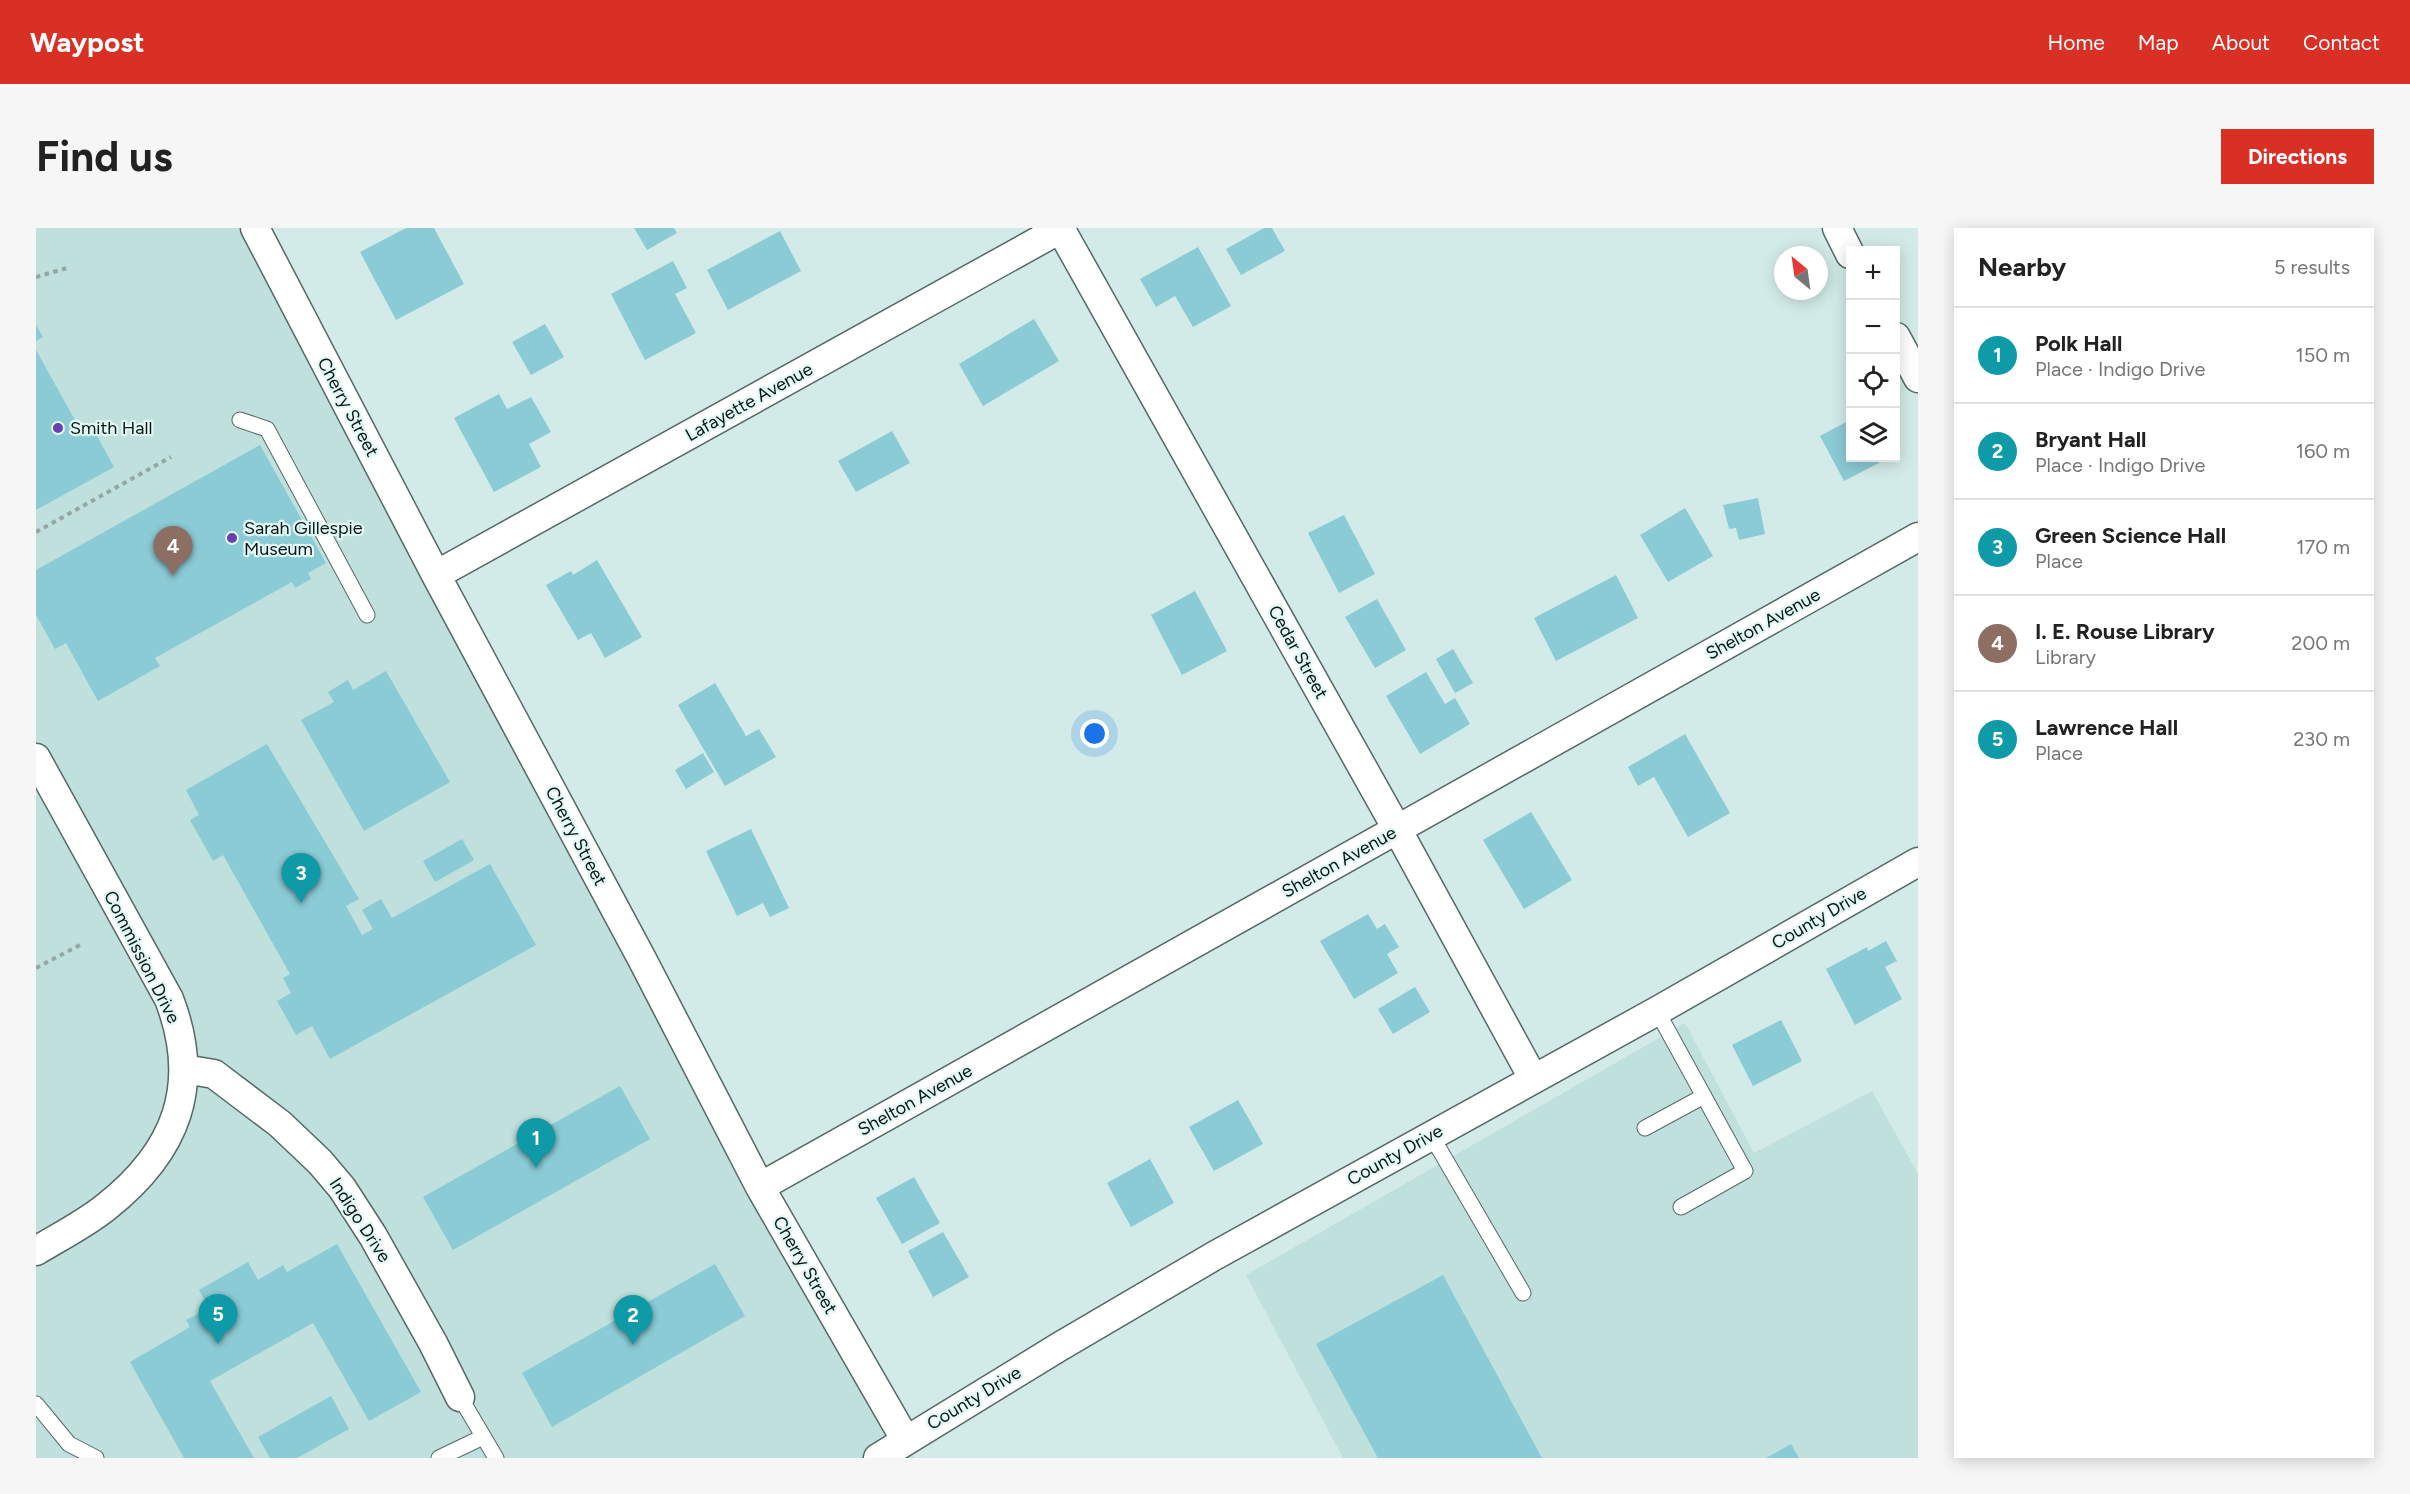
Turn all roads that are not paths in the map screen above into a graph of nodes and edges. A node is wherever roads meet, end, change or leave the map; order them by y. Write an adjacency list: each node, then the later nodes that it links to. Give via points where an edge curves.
1 (255, 228): 9 (street, Cherry Street)
2 (1061, 228): 9 (street, Lafayette Avenue); 12 (street, Cedar Street)
3 (1837, 228): 4 (street)
4 (1847, 246)
5 (1900, 344): 6 (street)
6 (1918, 378)
7 (240, 420): 10 (lane, via 267,429)
8 (1918, 537): 12 (street, Shelton Avenue)
9 (436, 575): 20 (street, Cherry Street)
10 (368, 615)
11 (36, 758): 15 (street, Commission Drive, via 169,999 179,1027)
12 (1397, 829): 16 (street, Cedar Street); 20 (street, Shelton Avenue)
13 (1918, 862): 14 (street, County Drive)
14 (1658, 1011): 16 (street, County Drive); 17 (lane)
15 (184, 1070): 22 (street, Commission Drive, via 180,1106 157,1154 106,1207); 24 (street, Indigo Drive, via 214,1074 280,1124 342,1188 373,1236)
16 (1533, 1078): 19 (street, County Drive)
17 (1704, 1096): 18 (lane); 21 (lane, via 1745,1171)
18 (1645, 1128)
19 (1431, 1135): 23 (lane); 27 (street, County Drive, via 1214,1256)
20 (760, 1187): 27 (street, Cherry Street)
21 (1681, 1207)
22 (36, 1251)
23 (1522, 1293)
24 (460, 1397): 26 (lane)
25 (36, 1404): 28 (lane, via 69,1444)
26 (483, 1437): 29 (lane); 30 (lane)
27 (908, 1449): 31 (street, County Drive)
28 (96, 1458)
29 (439, 1458)
30 (496, 1458)
31 (878, 1458)

